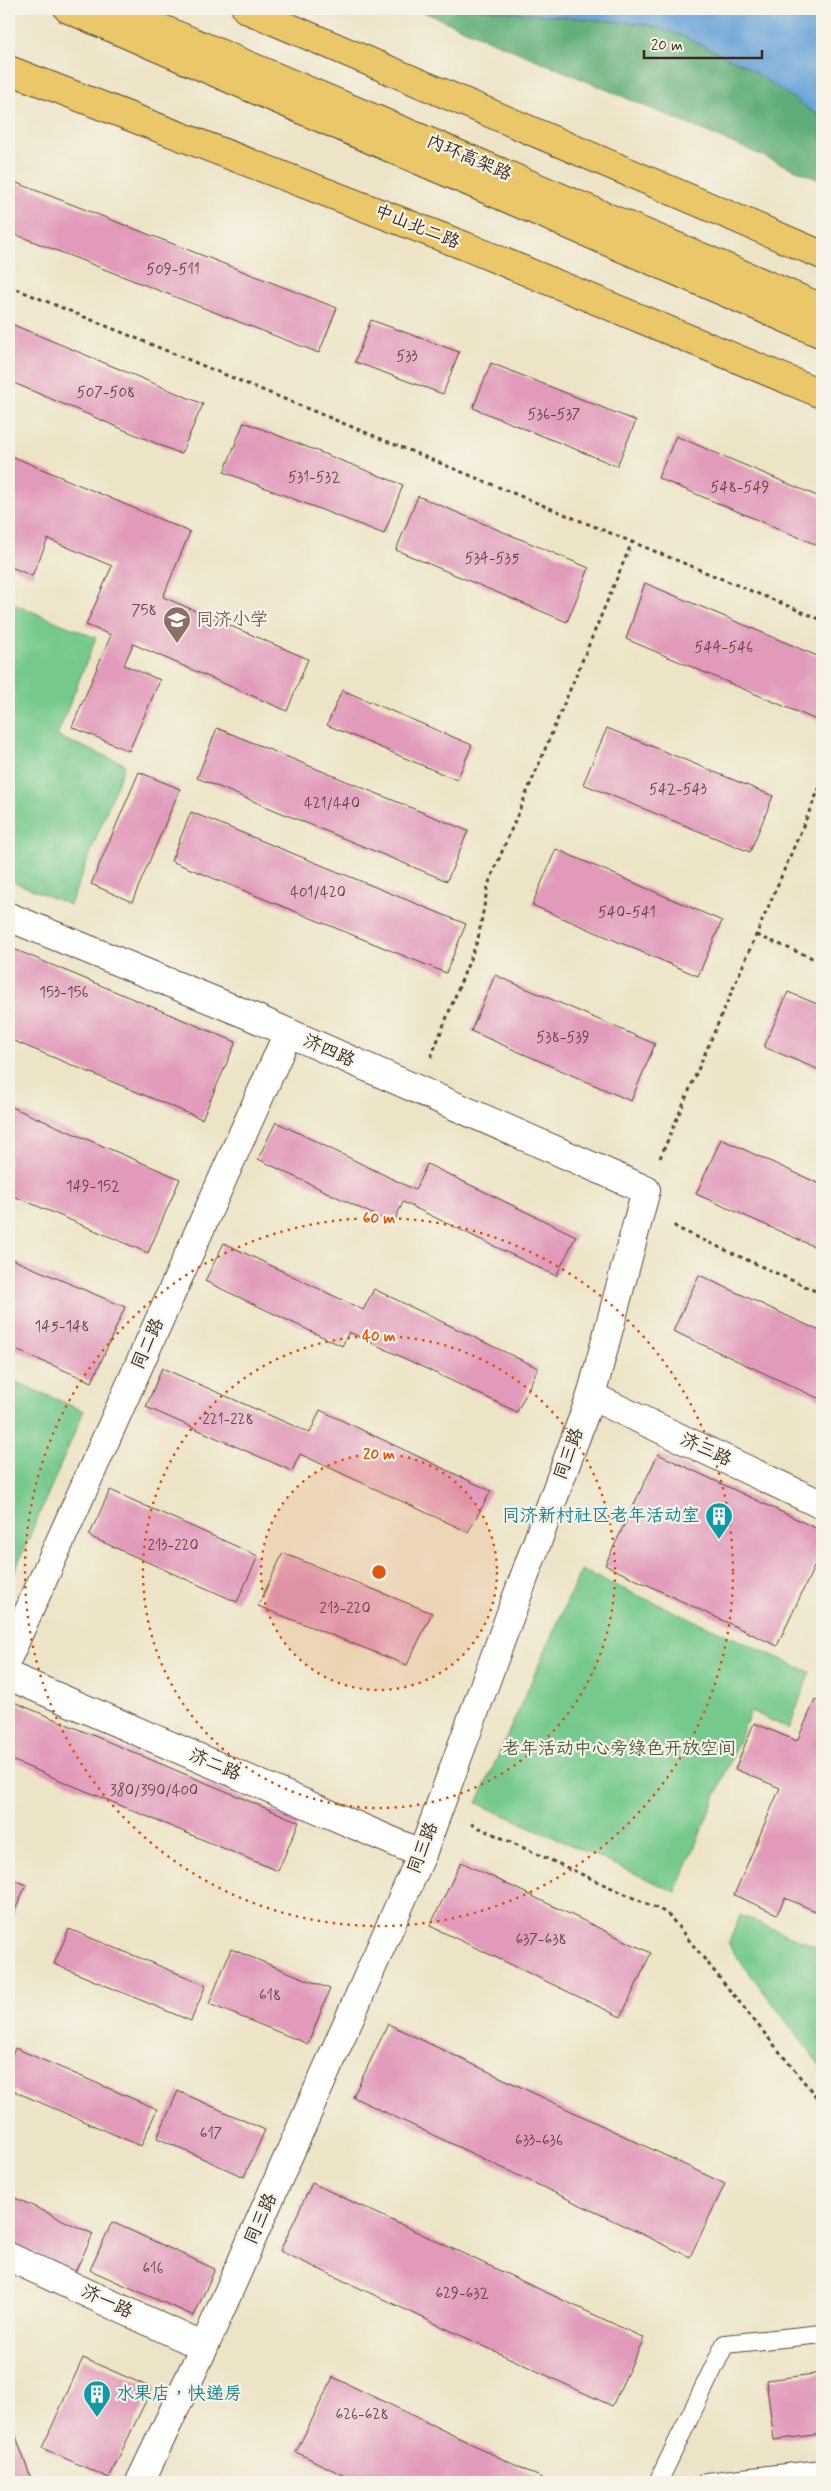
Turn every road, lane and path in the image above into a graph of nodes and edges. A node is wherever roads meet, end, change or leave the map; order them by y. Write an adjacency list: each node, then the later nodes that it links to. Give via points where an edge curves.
1 (68, 9): 8 (main road)
2 (115, 9): 7 (main road, 内环高架路)
3 (246, 9): 5 (main road)
4 (9, 70): 9 (main road, 中山北二路, via 465,246)
5 (822, 255)
6 (9, 286): 10 (path)
7 (822, 308)
8 (822, 334)
9 (822, 394)
10 (632, 542): 11 (path); 17 (path, via 488,885 478,939)
11 (822, 620)
12 (822, 784): 14 (path)
13 (9, 917): 16 (street, 济四路)
14 (757, 935): 15 (path); 18 (path)
15 (822, 962)
16 (288, 1033): 17 (street, 济四路); 22 (street, 同二路)
17 (418, 1090): 18 (street, 济四路)
18 (646, 1190): 19 (path, via 677,1228); 20 (street, 同三路)
19 (822, 1294)
20 (591, 1396): 21 (street, 济三路); 24 (street, 同三路)
21 (822, 1505)
22 (9, 1656)
23 (9, 1676): 25 (street, 济二路)
24 (438, 1809): 25 (street, 同三路); 26 (path, via 667,1913)
25 (422, 1854): 29 (street, 同三路)
26 (822, 2104)
27 (9, 2257): 29 (street, 济一路)
28 (822, 2334): 32 (lane, via 725,2344)
29 (204, 2348): 31 (street, 同三路)
30 (822, 2469): 33 (lane)
31 (140, 2482)
32 (658, 2482)
33 (706, 2482)

